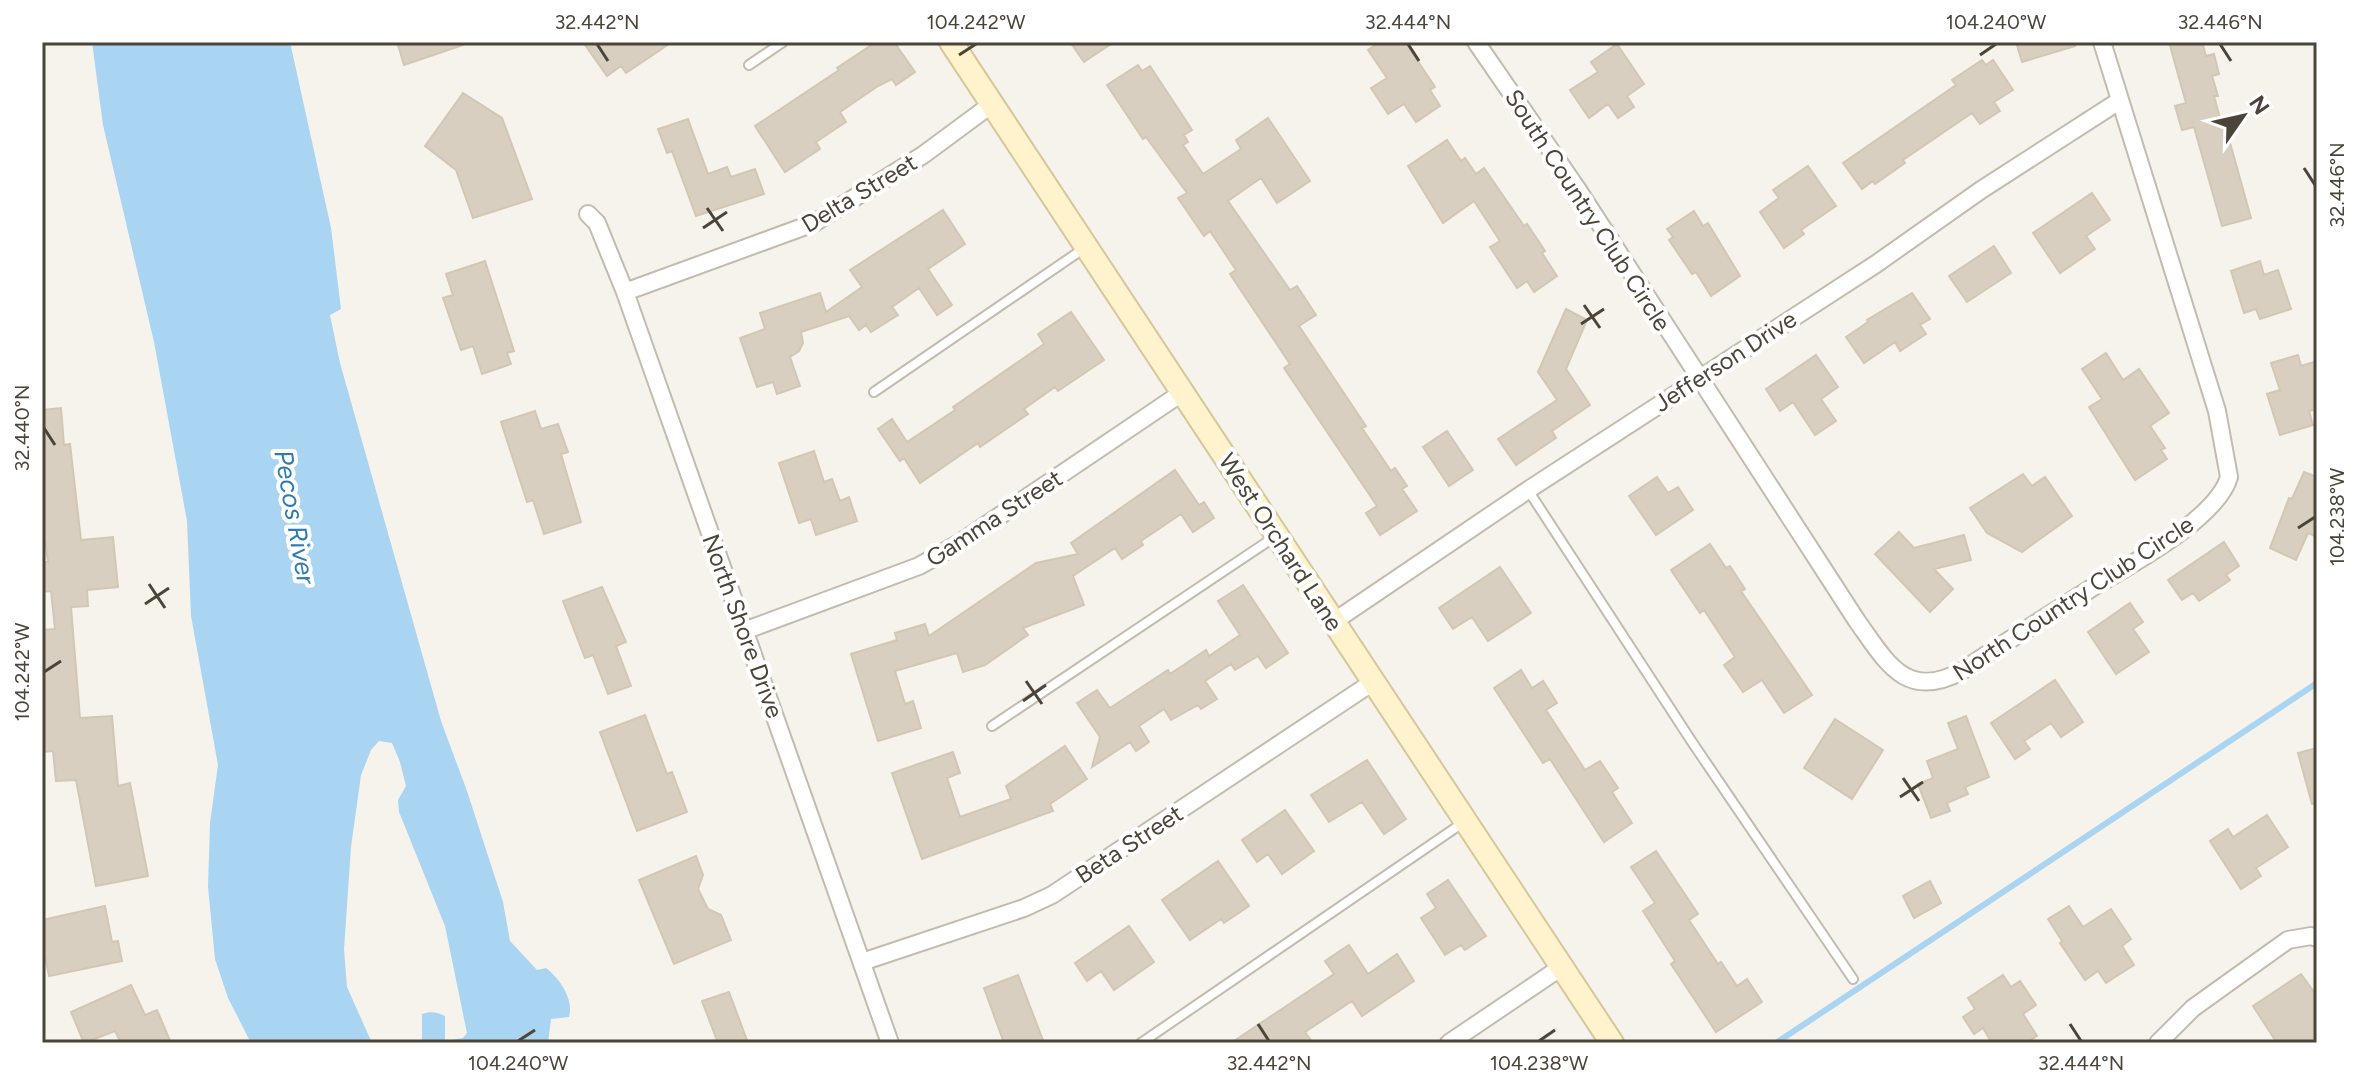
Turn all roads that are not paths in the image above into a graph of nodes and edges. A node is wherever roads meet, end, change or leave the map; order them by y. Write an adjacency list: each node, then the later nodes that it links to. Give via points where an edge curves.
1 (783, 42): 5 (lane)
2 (951, 42): 7 (street, West Orchard Lane)
3 (2102, 42): 6 (street, North Country Club Circle)
4 (1483, 45): 11 (street, South Country Club Circle)
5 (749, 65)
6 (2119, 101): 11 (street, Jefferson Drive); 11 (street, North Country Club Circle, via 2186,303 2228,466 2226,488 2168,540 1962,671 1936,683 1910,679 1888,663 1857,621)
7 (992, 104): 9 (street, West Orchard Lane); 10 (street, Delta Street, via 923,155 814,223)
8 (588, 214): 10 (street, North Shore Drive, via 597,223)
9 (1086, 246): 12 (lane); 13 (street, West Orchard Lane)
10 (625, 292): 17 (street, North Shore Drive)
11 (1697, 378): 14 (street, Jefferson Drive)
12 (874, 392)
13 (1183, 392): 15 (street, West Orchard Lane); 17 (street, Gamma Street, via 919,566)
14 (1528, 490): 16 (street, Jefferson Drive); 24 (lane)
15 (1277, 535): 16 (street, West Orchard Lane); 19 (lane)
16 (1333, 622): 18 (street, West Orchard Lane)
17 (744, 631): 22 (street, North Shore Drive)
18 (1373, 682): 20 (street, West Orchard Lane); 22 (street, Beta Street, via 1052,895)
19 (992, 726)
20 (1465, 822): 23 (street, West Orchard Lane); 26 (lane)
21 (2317, 938): 29 (street, via 2288,940 2193,1008)
22 (862, 962): 25 (street, North Shore Drive)
23 (1560, 968): 27 (street); 28 (street, West Orchard Lane)
24 (1853, 979)
25 (890, 1043)
26 (1141, 1043)
27 (1449, 1043)
28 (1612, 1043)
29 (2158, 1043)

